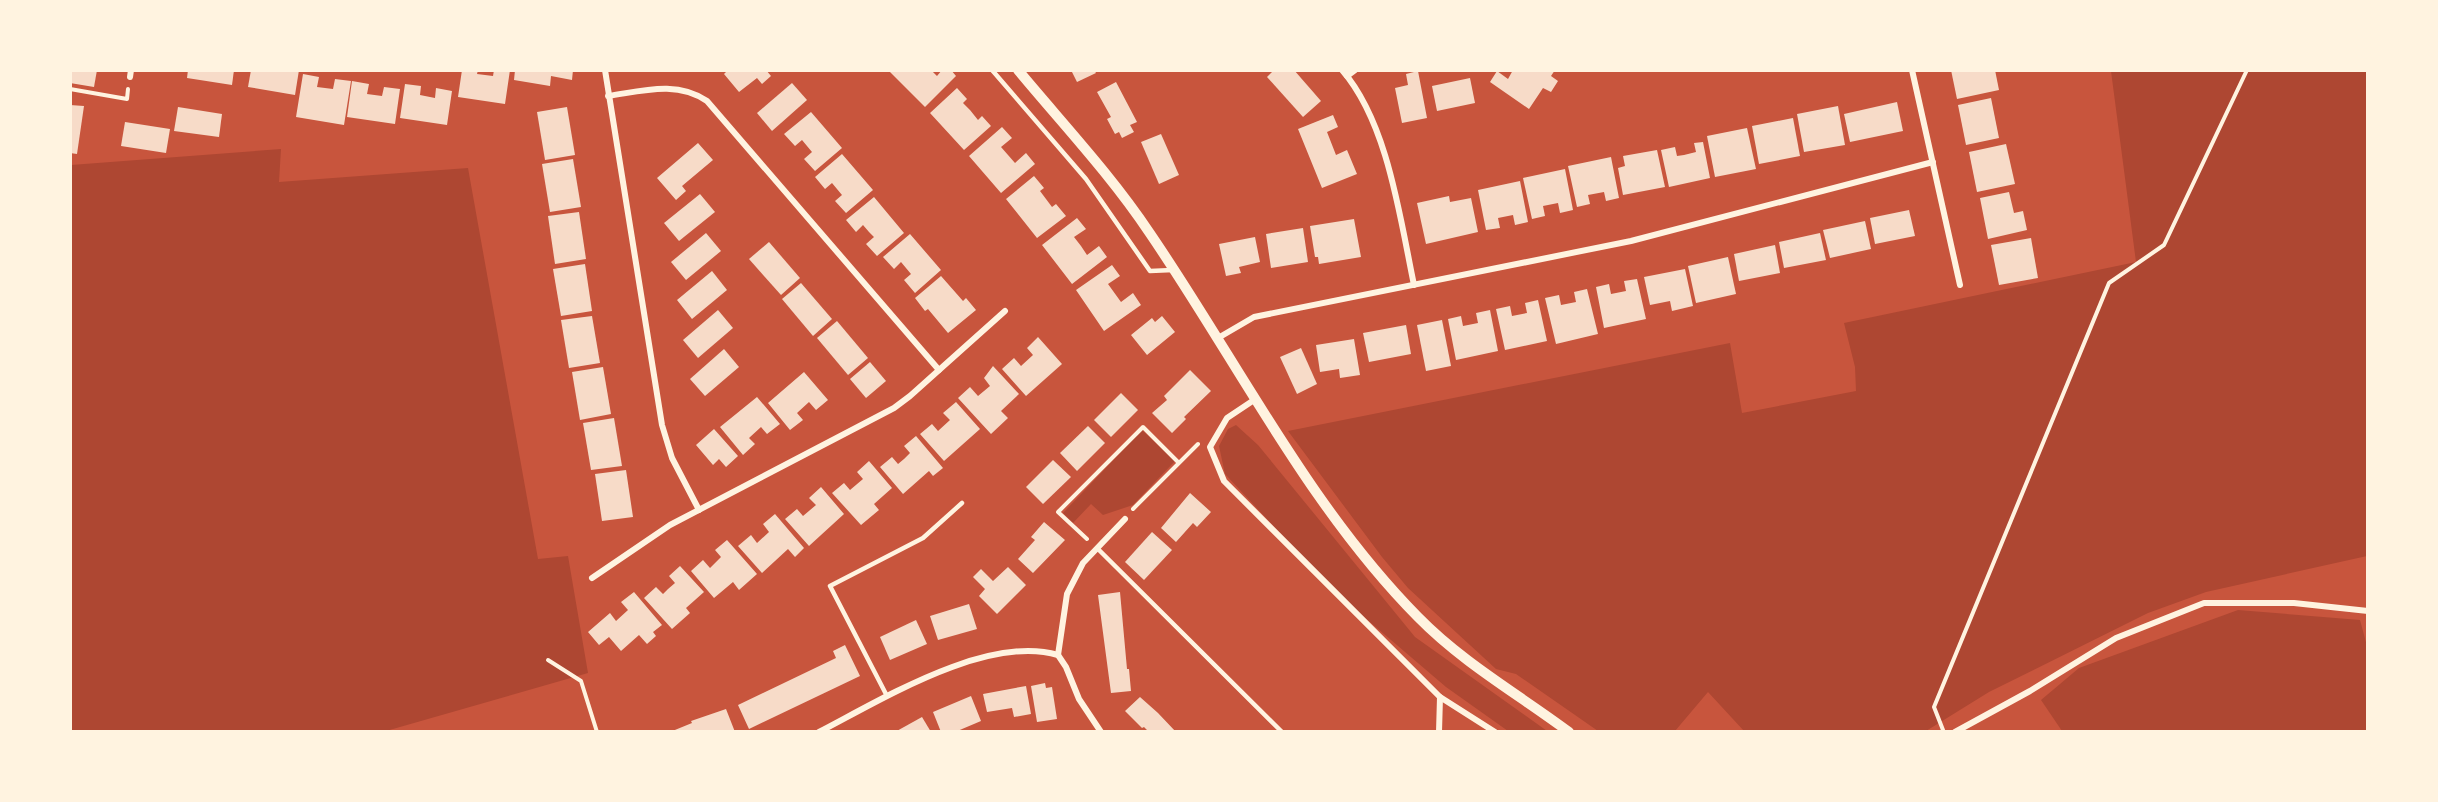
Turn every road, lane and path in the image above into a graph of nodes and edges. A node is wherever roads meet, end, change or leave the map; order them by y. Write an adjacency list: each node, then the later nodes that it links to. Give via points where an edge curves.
1 (604, 70): 10 (street)
2 (992, 70): 12 (lane, via 1086,179 1150,271)
3 (1018, 70): 12 (street, via 1130,205)
4 (1355, 70): 7 (street)
5 (1912, 70): 11 (street)
6 (2247, 70): 38 (path, via 2164,245 2109,283 1934,707)
7 (1344, 73): 13 (street, via 1375,124 1395,194)
8 (131, 74): 9 (path, via 127,99)
9 (70, 89)
10 (608, 96): 17 (street, via 667,88 689,91 707,101); 22 (street, via 662,425 672,458)
11 (1933, 162): 13 (street, via 1631,241); 14 (street)
12 (1174, 270): 16 (street)
13 (1413, 285): 16 (street, via 1254,317)
14 (1960, 285)
15 (1005, 311): 17 (street)
16 (1218, 338): 18 (street)
17 (939, 370): 22 (street, via 877,418)
18 (1254, 400): 30 (street, via 1227,418 1210,447 1224,481); 37 (street, via 1344,531 1418,618 1463,658)
19 (1203, 440): 20 (path)
20 (1178, 462): 23 (path); 24 (path, via 1143,427 1058,512)
21 (962, 503): 29 (lane, via 922,537 830,585)
22 (699, 510): 25 (street)
23 (1125, 519): 24 (street)
24 (1097, 548): 27 (street, via 1083,563 1067,594); 34 (lane)
25 (592, 578)
26 (2367, 611): 39 (street, via 2294,603 2204,603 2116,638)
27 (1058, 655): 29 (street, via 1043,650 961,663); 33 (street, via 1079,699)
28 (548, 660): 31 (path, via 581,681)
29 (887, 696): 32 (street)
30 (1440, 697): 35 (street); 36 (street)
31 (597, 732)
32 (819, 732)
33 (1101, 732)
34 (1282, 732)
35 (1439, 732)
36 (1495, 732)
37 (1569, 732)
38 (1944, 732)
39 (1955, 732)

